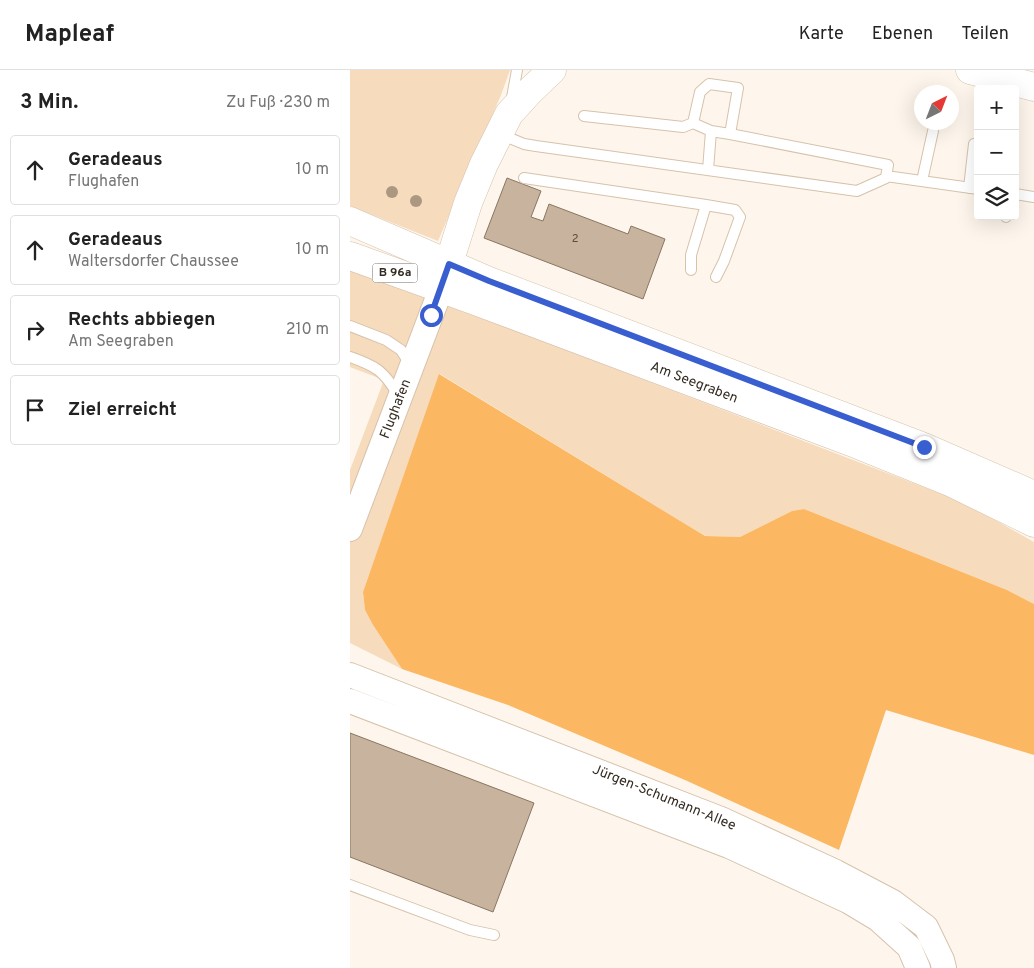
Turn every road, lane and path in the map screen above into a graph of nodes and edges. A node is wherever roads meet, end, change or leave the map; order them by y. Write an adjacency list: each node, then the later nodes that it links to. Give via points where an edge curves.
1 (517, 70): 7 (lane)
2 (552, 70): 7 (main road, via 530,90)
3 (970, 70): 4 (main road)
4 (1034, 87)
5 (584, 116): 6 (lane, via 683,127)
6 (693, 123): 8 (lane); 10 (lane, via 700,92 709,84 738,88)
7 (504, 124): 12 (lane, via 524,144); 23 (main road, via 468,203)
8 (711, 131): 10 (lane); 12 (lane)
9 (933, 131): 15 (lane)
10 (730, 134): 13 (lane, via 888,165)
11 (974, 144): 16 (lane)
12 (708, 170): 13 (lane, via 856,191)
13 (886, 176): 15 (lane)
14 (524, 178): 19 (lane)
15 (922, 181): 16 (lane)
16 (973, 188)
17 (1019, 194): 18 (lane)
18 (1034, 196)
19 (706, 205): 22 (lane, via 690,255); 24 (lane, via 735,210 740,217)
20 (350, 221): 23 (main road, Am Seegraben / B 96a)
21 (350, 256): 23 (main road, Am Seegraben / B 96a)
22 (691, 270)
23 (445, 276): 27 (street, Flughafen); 29 (main road, Am Seegraben / B 96a, via 489,281 924,447); 30 (main road, Am Seegraben / B 96a, via 950,482)
24 (716, 277)
25 (350, 326): 27 (lane, via 386,340 401,350)
26 (350, 356): 28 (lane, via 370,364 388,378)
27 (412, 366): 28 (street, Flughafen)
28 (400, 398): 31 (street, Flughafen)
29 (1034, 495)
30 (1034, 523)
31 (350, 529)
32 (350, 674): 37 (street, Jürgen-Schumann-Allee, via 721,819 836,872 893,902 926,927)
33 (350, 701): 36 (street, Jürgen-Schumann-Allee, via 720,842 848,901 878,919 909,947)
34 (350, 885): 35 (lane, via 470,930)
35 (494, 935)
36 (918, 968)
37 (944, 968)

